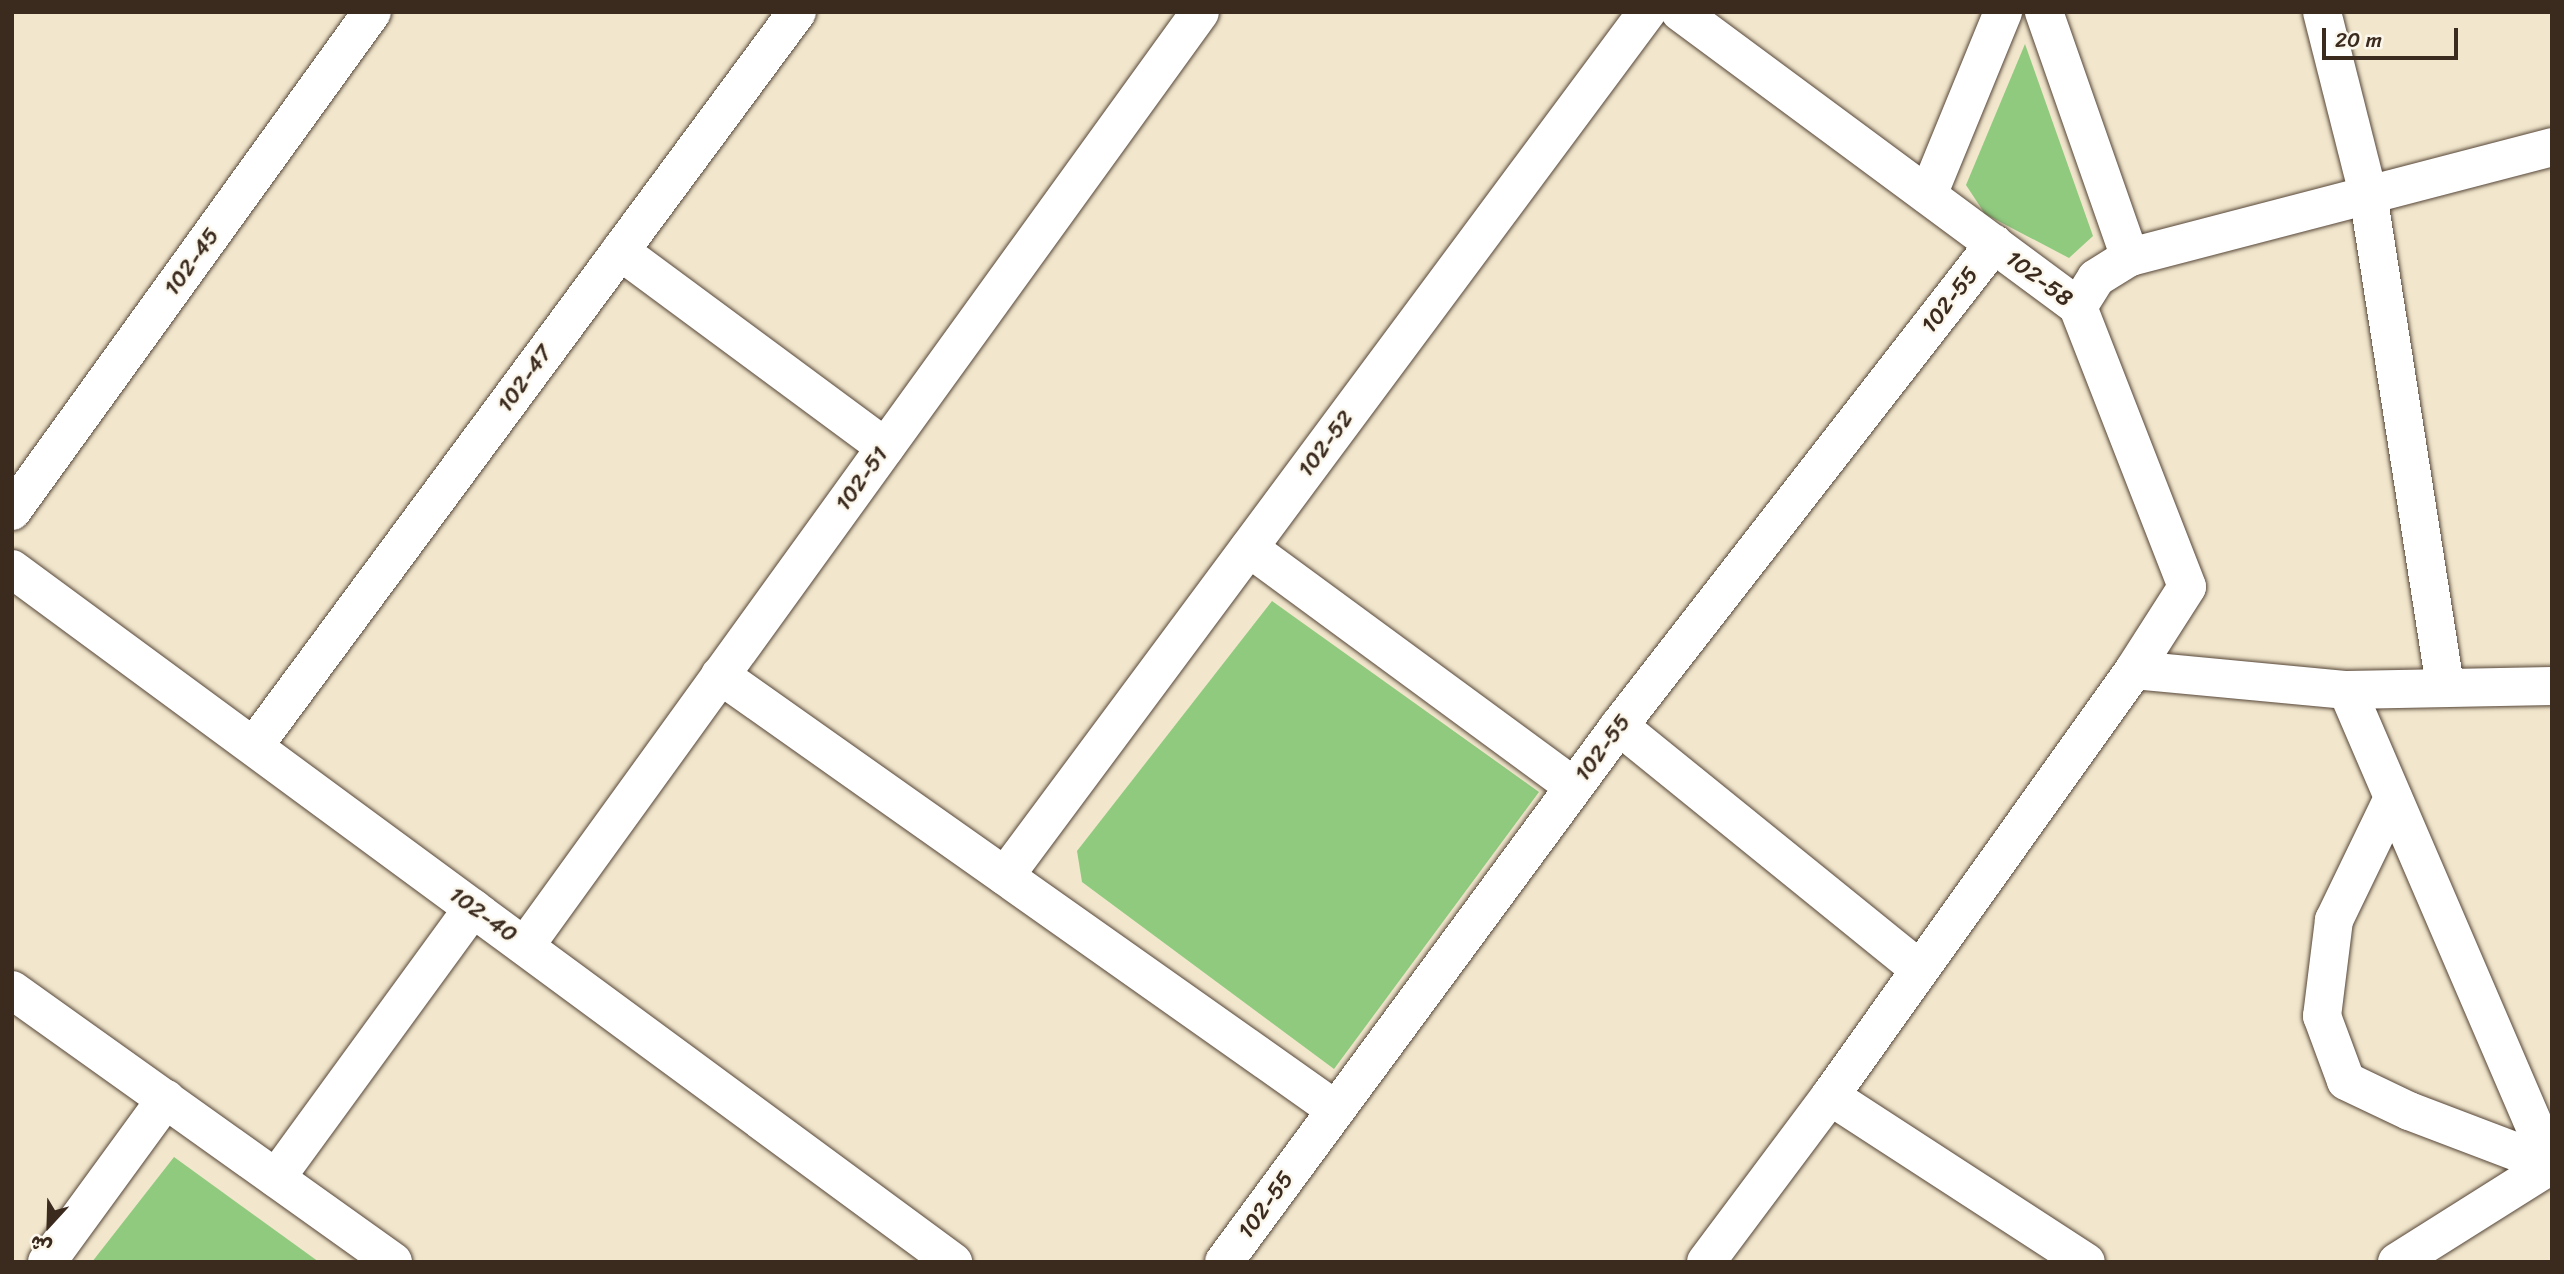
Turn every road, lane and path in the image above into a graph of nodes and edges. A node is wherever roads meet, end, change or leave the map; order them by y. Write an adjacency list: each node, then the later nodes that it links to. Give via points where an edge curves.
1 (372, 12): 17 (street, 102-45)
2 (1200, 12): 16 (street, 102-51)
3 (1647, 12): 18 (street, 102-52)
4 (1680, 12): 11 (street, 102-58)
5 (2003, 12): 11 (street)
6 (2043, 12): 14 (street)
7 (2322, 12): 10 (street)
8 (780, 18): 13 (street, 102-47)
9 (2552, 147): 10 (street)
10 (2368, 194): 14 (street); 22 (street)
11 (1928, 195): 12 (street, 102-58)
12 (1994, 244): 15 (street, 102-58); 25 (street, 102-55)
13 (620, 251): 16 (street); 26 (street, 102-47)
14 (2130, 257): 15 (street, via 2096,278)
15 (2078, 307): 20 (street, 102-58, via 2187,587)
16 (885, 447): 21 (street, 102-51)
17 (12, 511)
18 (1249, 548): 27 (street); 29 (street, 102-52)
19 (12, 569): 26 (street, 102-40)
20 (2134, 670): 24 (street); 32 (street)
21 (720, 675): 29 (street); 31 (street, 102-51)
22 (2445, 687): 23 (street); 24 (street)
23 (2552, 687)
24 (2347, 690): 28 (street)
25 (1619, 726): 27 (street, 102-55); 32 (street)
26 (254, 746): 30 (street, 102-40)
27 (1574, 787): 36 (street, 102-55)
28 (2393, 798): 37 (street); 37 (street, via 2334,920 2322,1016 2346,1082)
29 (1005, 876): 36 (street)
30 (473, 908): 31 (street, 102-40); 38 (street)
31 (525, 946): 41 (street, 102-40)
32 (1919, 970): 34 (street)
33 (12, 990): 35 (street)
34 (1830, 1096): 43 (street); 44 (street)
35 (166, 1099): 38 (street); 39 (street)
36 (1336, 1110): 42 (street, 102-55)
37 (2551, 1166): 45 (street)
38 (276, 1178): 40 (street)
39 (47, 1262)
40 (393, 1262)
41 (953, 1262)
42 (1224, 1262)
43 (1706, 1262)
44 (2086, 1262)
45 (2397, 1262)

